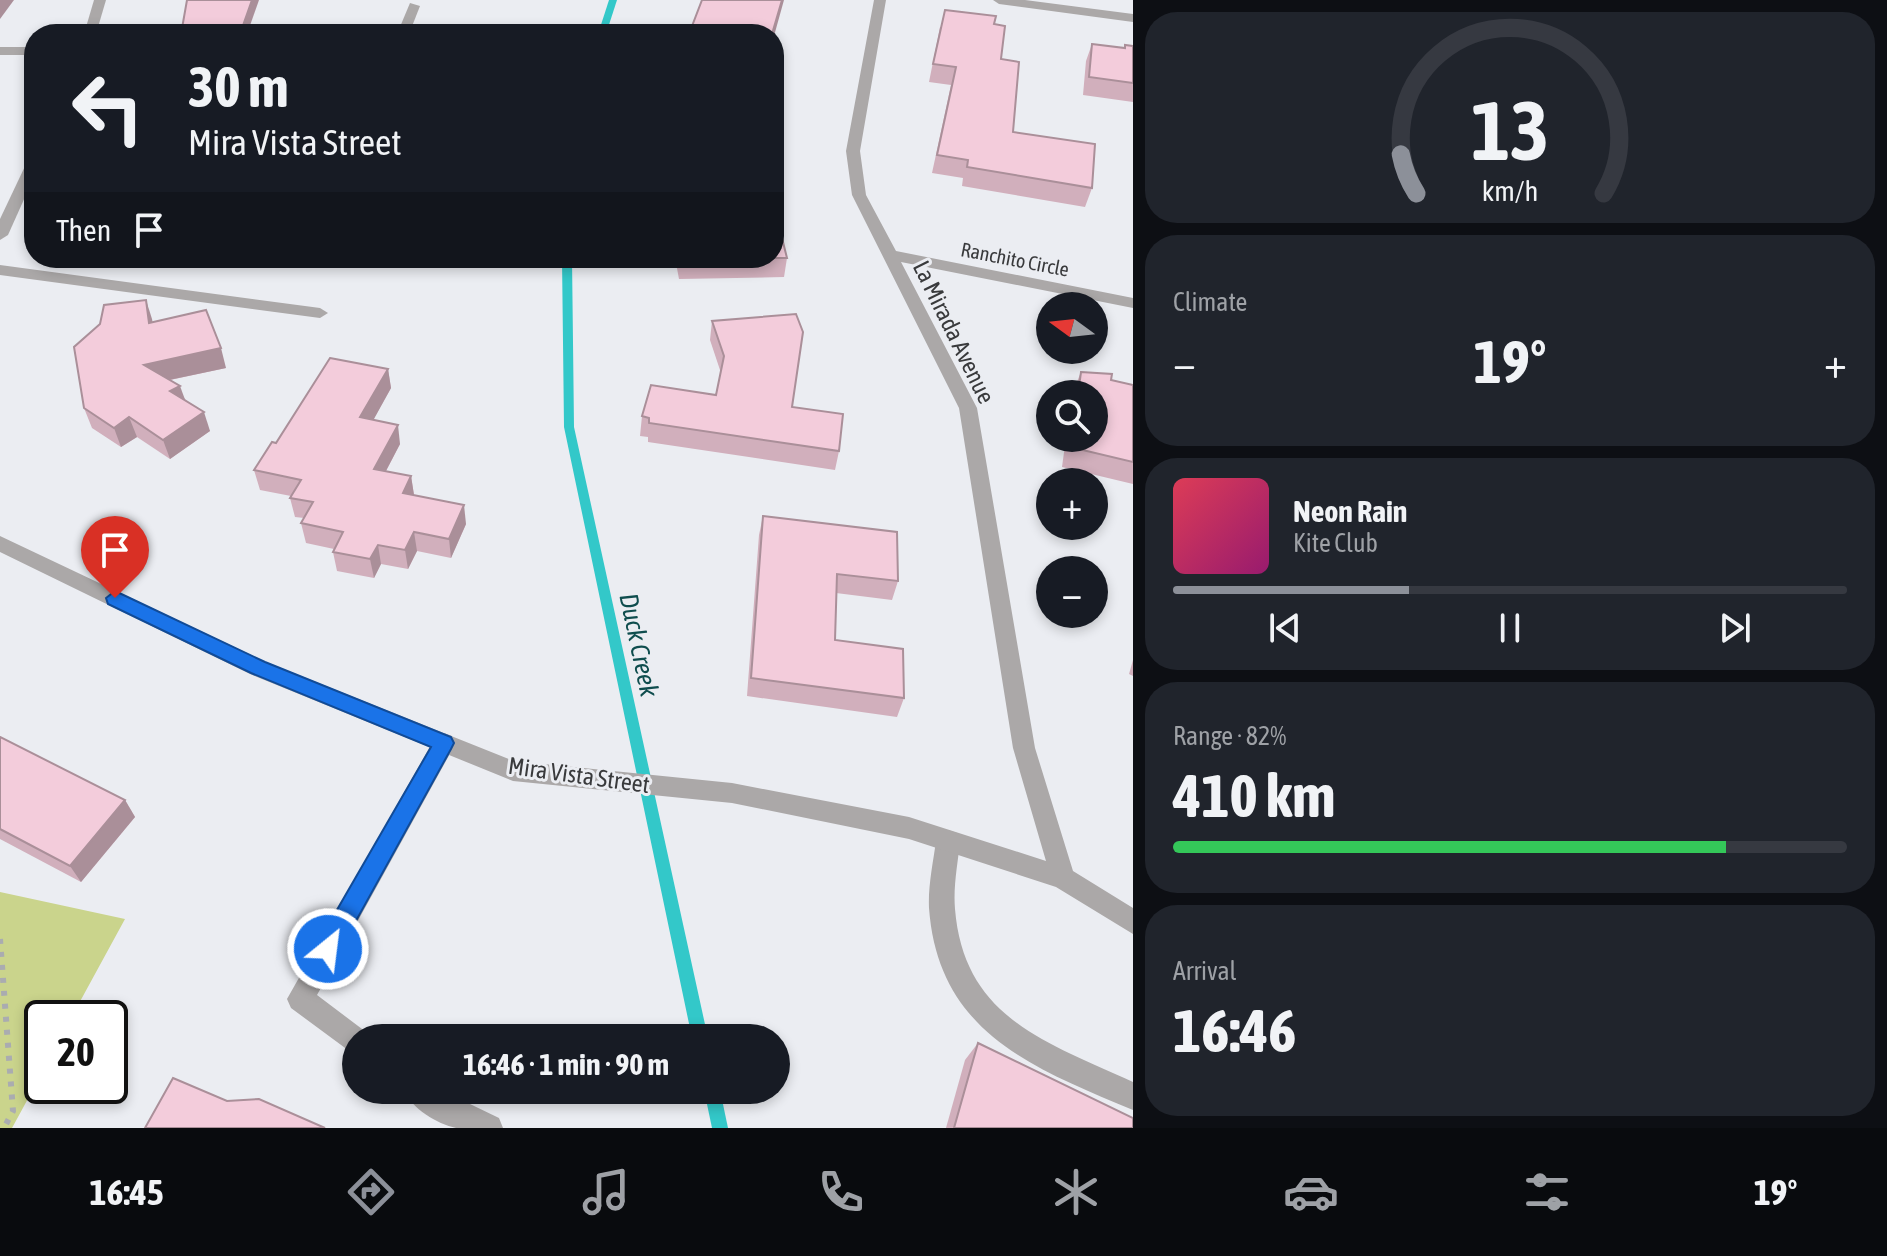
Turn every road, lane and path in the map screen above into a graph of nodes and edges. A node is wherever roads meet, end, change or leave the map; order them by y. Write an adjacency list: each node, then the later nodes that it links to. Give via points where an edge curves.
1 (100, 0): 6 (street)
2 (880, 0): 12 (street, La Mirada Avenue, via 853,151 859,195)
3 (999, 0): 5 (street)
4 (414, 6): 7 (street)
5 (1133, 18)
6 (93, 24)
7 (407, 24)
8 (0, 51): 9 (street)
9 (24, 51)
10 (24, 183): 11 (street)
11 (0, 235)
12 (890, 255): 14 (street, Ranchito Circle); 19 (street, La Mirada Avenue, via 968,408 1024,748)
13 (0, 270): 15 (street)
14 (1133, 303)
15 (320, 313)
16 (0, 543): 17 (street, Mira Vista Street, via 258,668)
17 (444, 743): 18 (street, Mira Vista Street, via 513,771 732,793 909,828); 22 (street, via 300,999)
18 (948, 841): 19 (street, Mira Vista Street); 23 (street, via 942,907 948,959 970,1000 1010,1036)
19 (1063, 878): 20 (street, Mira Vista Street)
20 (1133, 922)
21 (0, 939): 25 (path, via 13,1111)
22 (342, 1031)
23 (1133, 1096)
24 (437, 1104): 26 (street)
25 (4, 1128)
26 (489, 1128)

